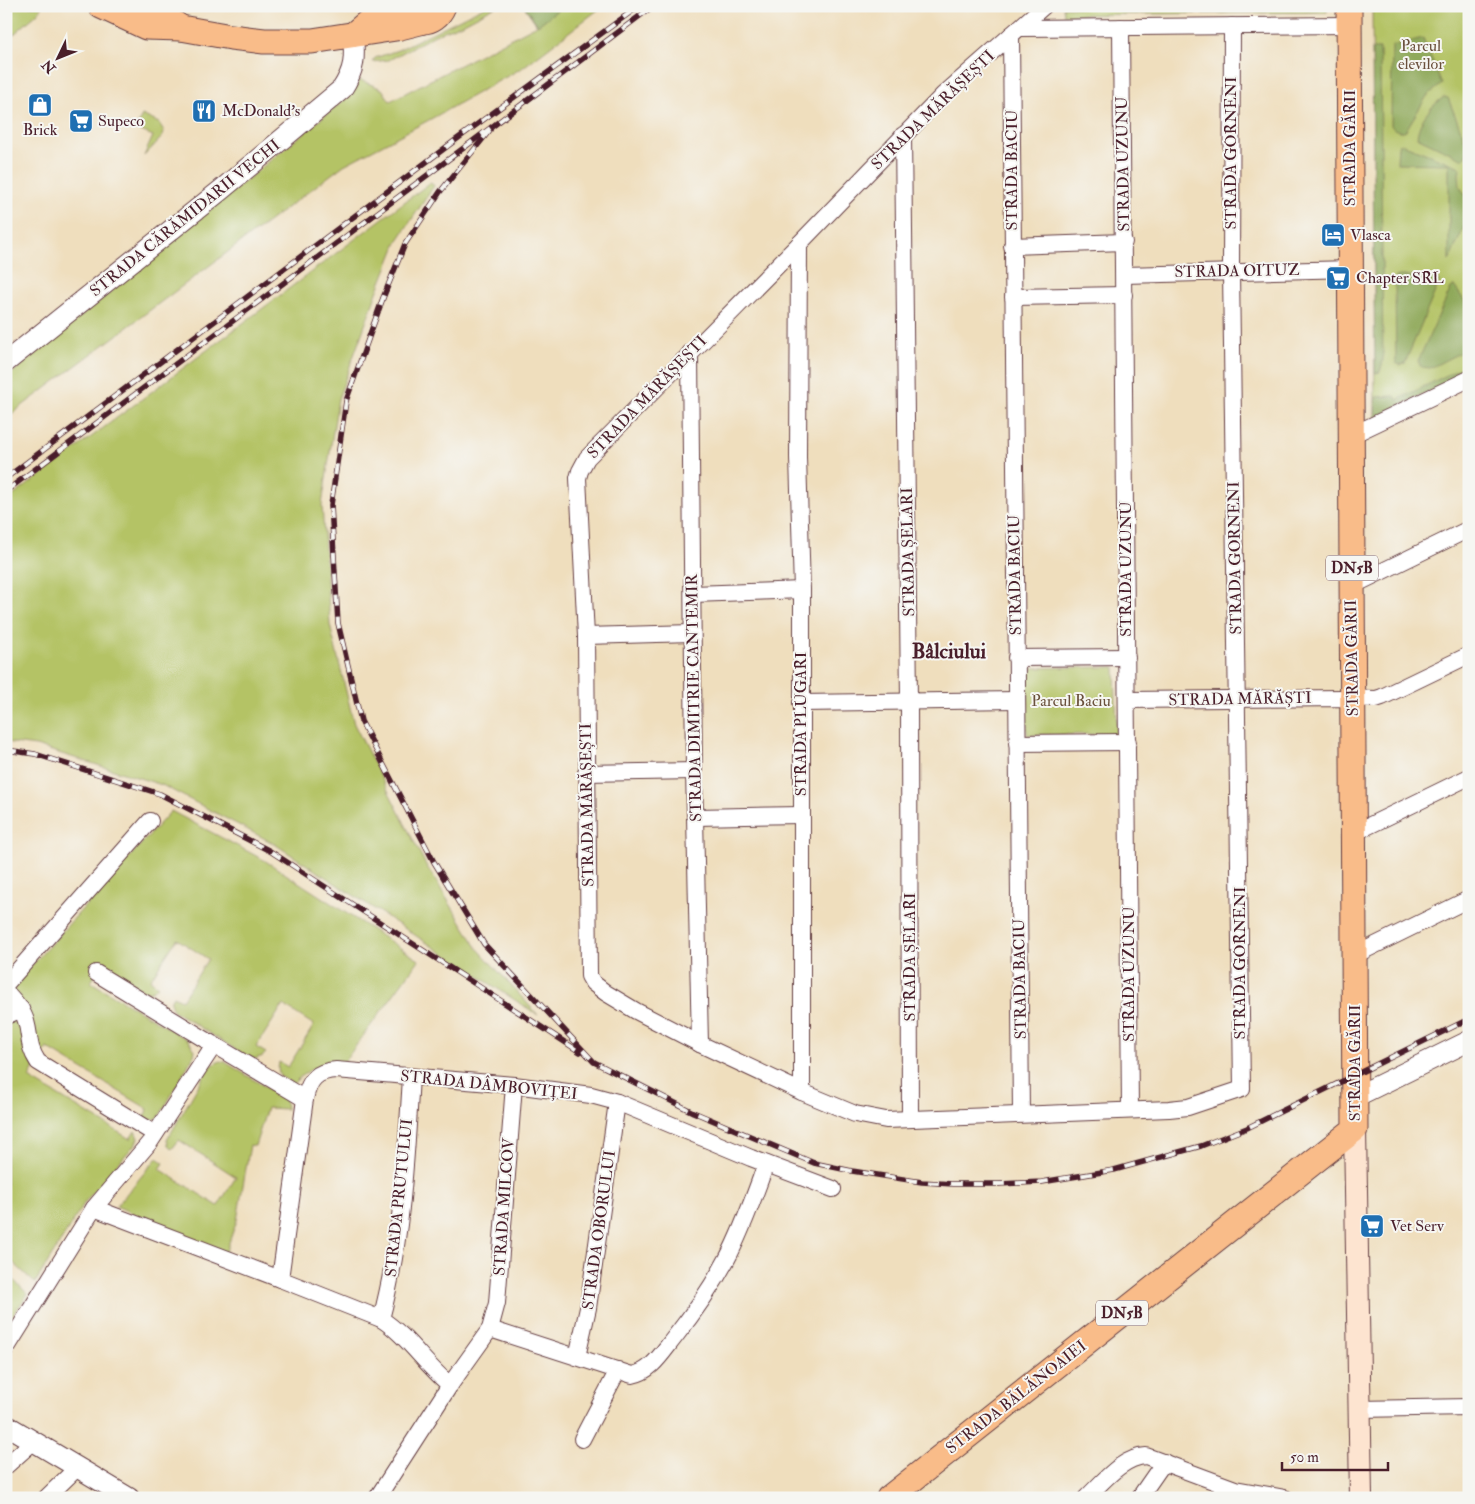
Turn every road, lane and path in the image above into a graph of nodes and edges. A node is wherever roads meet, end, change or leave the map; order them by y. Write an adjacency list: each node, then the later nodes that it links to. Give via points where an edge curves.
1 (101, 6): 9 (main road, via 146,26)
2 (149, 6): 9 (main road)
3 (386, 6): 11 (main road)
4 (1044, 6): 10 (street, STRADA MĂRĂȘEȘTI)
5 (431, 10): 11 (main road, via 396,28)
6 (1349, 16): 7 (street); 16 (main road, STRADA GĂRII / DN5B)
7 (1232, 26): 8 (street); 17 (street, STRADA GORNENI)
8 (1121, 27): 10 (street); 13 (street, STRADA UZUNU)
9 (181, 28): 11 (main road, via 264,41 312,41)
10 (1015, 31): 12 (street, STRADA MĂRĂȘEȘTI); 15 (street, STRADA BACIU)
11 (352, 35): 22 (street, STRADA CĂRĂMIDARII VECHI, via 355,58 350,77 342,89)
12 (903, 135): 14 (street, STRADA MĂRĂȘEȘTI); 38 (street, STRADA ȘELARI)
13 (1124, 242): 15 (street); 18 (street, STRADA UZUNU)
14 (799, 244): 21 (street, STRADA MĂRĂȘEȘTI); 27 (street, STRADA PLUGARI, via 798,457)
15 (1012, 246): 20 (street, STRADA BACIU)
16 (1351, 269): 17 (street, STRADA OITUZ); 24 (main road, STRADA GĂRII / DN5B)
17 (1231, 271): 18 (street, STRADA OITUZ); 37 (street, STRADA GORNENI)
18 (1124, 275): 19 (street, STRADA UZUNU)
19 (1124, 295): 20 (street); 32 (street, STRADA UZUNU)
20 (1013, 298): 33 (street, STRADA BACIU)
21 (690, 353): 28 (street, STRADA DIMITRIE CANTEMIR); 30 (street, STRADA MĂRĂȘEȘTI, via 587,458 580,471)
22 (6, 362)
23 (1469, 379): 24 (street)
24 (1350, 436): 26 (main road, STRADA GĂRII / DN5B)
25 (1469, 529): 26 (street)
26 (1352, 586): 34 (main road, STRADA GĂRII / DN5B)
27 (802, 590): 28 (street); 39 (street, STRADA PLUGARI)
28 (693, 594): 29 (street, STRADA DIMITRIE CANTEMIR)
29 (692, 633): 30 (street); 42 (street, STRADA DIMITRIE CANTEMIR)
30 (586, 636): 43 (street, STRADA MĂRĂȘEȘTI)
31 (1469, 655): 34 (street, STRADA MĂRĂȘTI, via 1382,697)
32 (1127, 657): 33 (street); 36 (street, STRADA UZUNU)
33 (1016, 658): 35 (street, STRADA BACIU)
34 (1352, 698): 37 (street, STRADA MĂRĂȘTI); 48 (main road, STRADA GĂRII / DN5B)
35 (1017, 700): 38 (street); 41 (street, STRADA BACIU)
36 (1127, 700): 37 (street, STRADA MĂRĂȘTI); 40 (street, STRADA UZUNU)
37 (1237, 700): 64 (street, STRADA GORNENI, via 1242,1089 1188,1107)
38 (909, 701): 39 (street); 66 (street, STRADA ȘELARI)
39 (801, 703): 45 (street, STRADA PLUGARI)
40 (1128, 742): 41 (street); 64 (street, STRADA UZUNU)
41 (1018, 743): 65 (street, STRADA BACIU)
42 (694, 771): 43 (street); 46 (street, STRADA DIMITRIE CANTEMIR)
43 (586, 774): 56 (street, STRADA MĂRĂȘEȘTI, via 589,976 606,993)
44 (1469, 778): 48 (street)
45 (801, 815): 46 (street); 60 (street, STRADA PLUGARI)
46 (696, 817): 56 (street, STRADA DIMITRIE CANTEMIR)
47 (150, 821): 52 (street)
48 (1354, 833): 50 (main road, STRADA GĂRII / DN5B)
49 (1469, 899): 50 (street)
50 (1355, 955): 61 (main road, STRADA GĂRII / DN5B)
51 (96, 973): 57 (street)
52 (6, 984)
53 (6, 992): 54 (street)
54 (13, 1013): 68 (street, via 26,1022 32,1052 38,1062)
55 (1469, 1041): 61 (street)
56 (700, 1044): 60 (street, STRADA MĂRĂȘEȘTI)
57 (214, 1045): 62 (street); 68 (street)
58 (411, 1077): 59 (street, STRADA DÂMBOVIȚEI); 62 (street, STRADA DÂMBOVIȚEI, via 327,1070 312,1080); 73 (street, STRADA PRUTULUI, via 396,1245)
59 (514, 1085): 63 (street, STRADA DÂMBOVIȚEI, via 571,1091); 74 (street, STRADA MILCOV, via 497,1302)
60 (802, 1092): 66 (street, via 864,1116 886,1120)
61 (1355, 1097): 67 (main road, STRADA GĂRII / DN5B)
62 (305, 1099): 72 (street, STRADA DÂMBOVIȚEI)
63 (617, 1102): 69 (street, STRADA DÂMBOVIȚEI); 76 (street, STRADA OBORULUI, via 588,1308)
64 (1130, 1110): 65 (street)
65 (1021, 1114): 66 (street)
66 (910, 1119)
67 (1355, 1129): 80 (main road); 90 (main road, STRADA BĂLĂNOAIEI / DN5B)
68 (155, 1134): 71 (street)
69 (766, 1164): 70 (street, STRADA DÂMBOVIȚEI); 77 (street, via 727,1259 684,1325 647,1370 632,1375)
70 (833, 1189)
71 (94, 1208): 72 (street); 75 (street)
72 (280, 1279): 73 (street)
73 (381, 1318): 78 (street, via 393,1326)
74 (490, 1329): 76 (street); 78 (street)
75 (6, 1348)
76 (577, 1357): 77 (street)
77 (618, 1370): 82 (street)
78 (450, 1385): 89 (street)
79 (1469, 1407): 80 (street)
80 (1359, 1409): 94 (main road)
81 (6, 1425): 83 (street)
82 (582, 1440)
83 (34, 1441): 85 (street); 86 (street)
84 (1164, 1462): 91 (street, via 1146,1456 1131,1459); 92 (street); 93 (street, via 1235,1489)
85 (6, 1466)
86 (78, 1467): 87 (street); 88 (street)
87 (123, 1496)
88 (46, 1498)
89 (377, 1498)
90 (889, 1498)
91 (1086, 1498)
92 (1139, 1498)
93 (1285, 1498)
94 (1361, 1498)

